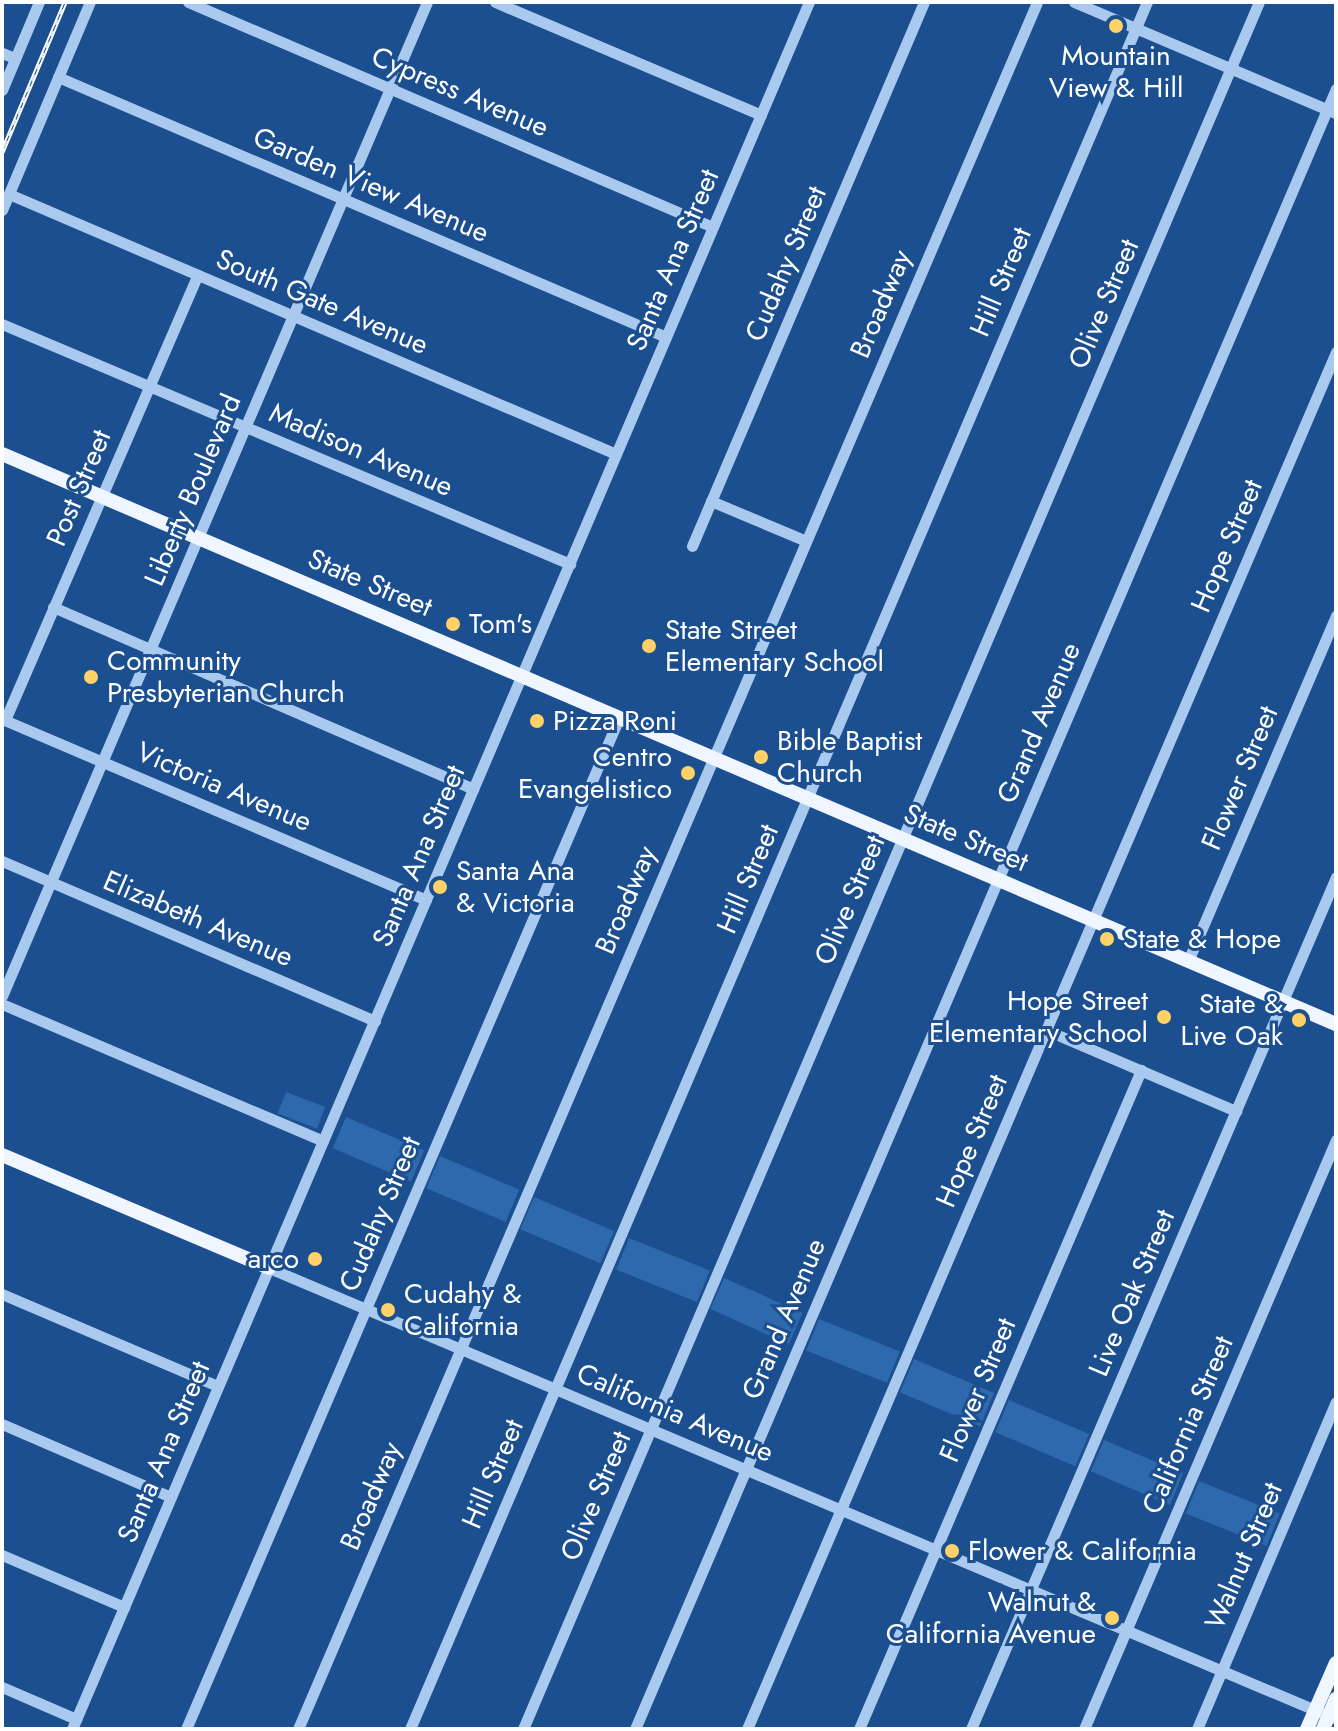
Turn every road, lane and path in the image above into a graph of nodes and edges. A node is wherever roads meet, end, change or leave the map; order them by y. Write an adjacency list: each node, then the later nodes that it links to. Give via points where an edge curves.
1 (39, 2): 14 (street)
2 (90, 2): 16 (street)
3 (188, 2): 17 (street, Cypress Avenue)
4 (427, 2): 17 (street, Liberty Boulevard)
5 (495, 2): 21 (street)
6 (924, 2): 36 (street, Cudahy Street)
7 (1037, 2): 38 (street, Broadway)
8 (1074, 2): 12 (street)
9 (1147, 2): 12 (street, Hill Street)
10 (1259, 2): 15 (street, Olive Street)
11 (806, 3): 21 (street, Santa Ana Street)
12 (1136, 28): 15 (street); 50 (street, Hill Street)
13 (2, 53): 14 (street)
14 (15, 58): 19 (street)
15 (1231, 68): 20 (street); 51 (street, Olive Street)
16 (58, 77): 22 (street); 23 (street, Garden View Avenue)
17 (390, 88): 23 (street, Liberty Boulevard); 25 (street, Cypress Avenue)
18 (1336, 89): 20 (street, Grand Avenue)
19 (2, 90)
20 (1332, 111): 54 (street, Grand Avenue)
21 (761, 115): 25 (street, Santa Ana Street)
22 (9, 194): 24 (street); 26 (street, South Gate Avenue)
23 (342, 199): 27 (street, Liberty Boulevard); 29 (street, Garden View Avenue)
24 (2, 210)
25 (713, 227): 29 (street, Santa Ana Street)
26 (198, 275): 27 (street, South Gate Avenue); 31 (street, Post Street)
27 (293, 315): 32 (street, Liberty Boulevard); 34 (street, South Gate Avenue)
28 (2, 324): 31 (street, Madison Avenue)
29 (666, 337): 34 (street, Santa Ana Street)
30 (1336, 352): 57 (street, Hope Street)
31 (149, 386): 32 (street, Madison Avenue); 35 (street, Post Street)
32 (245, 427): 37 (street, Liberty Boulevard); 40 (street, Madison Avenue)
33 (2, 454): 35 (main road, State Street)
34 (616, 454): 40 (street, Santa Ana Street)
35 (100, 496): 37 (main road, State Street); 41 (street, Post Street)
36 (711, 501): 38 (street); 39 (street, Cudahy Street)
37 (198, 538): 43 (street, Liberty Boulevard); 44 (main road, State Street)
38 (806, 541): 47 (street, Broadway)
39 (692, 546)
40 (570, 564): 44 (street, Santa Ana Street)
41 (53, 607): 43 (street); 46 (street, Post Street)
42 (1336, 615): 58 (street, Flower Street)
43 (150, 650): 48 (street, Liberty Boulevard); 49 (street)
44 (522, 677): 45 (main road, State Street); 49 (street, Santa Ana Street)
45 (619, 718): 47 (main road, State Street); 72 (street, Cudahy Street)
46 (4, 720): 48 (street, Victoria Avenue)
47 (713, 758): 50 (main road, State Street); 73 (street, Broadway)
48 (102, 761): 55 (street, Liberty Boulevard); 56 (street, Victoria Avenue)
49 (473, 789): 56 (street, Santa Ana Street)
50 (809, 799): 51 (main road, State Street); 75 (street, Hill Street)
51 (902, 839): 54 (main road, State Street); 78 (street, Olive Street)
52 (2, 861): 55 (street, Elizabeth Avenue)
53 (1336, 877): 60 (street, Live Oak Street)
54 (998, 880): 57 (main road, State Street); 79 (street, Grand Avenue)
55 (51, 882): 59 (street, Liberty Boulevard); 62 (street, Elizabeth Avenue)
56 (426, 900): 62 (street, Santa Ana Street)
57 (1093, 920): 58 (main road, State Street); 64 (street, Hope Street)
58 (1188, 961): 60 (main road, State Street)
59 (2, 996)
60 (1283, 1002): 63 (main road, State Street); 66 (street, Live Oak Street)
61 (2, 1004): 68 (street)
62 (375, 1021): 68 (street, Santa Ana Street)
63 (1336, 1024)
64 (1046, 1030): 65 (street); 81 (street, Hope Street)
65 (1141, 1070): 66 (street); 82 (street, Flower Street)
66 (1236, 1111): 84 (street, Live Oak Street)
67 (1336, 1140): 86 (street, California Street)
68 (323, 1141): 70 (street, Santa Ana Street)
69 (2, 1155): 70 (main road, California Avenue)
70 (269, 1268): 72 (street, California Avenue); 74 (street, Santa Ana Street)
71 (2, 1294): 74 (street)
72 (365, 1309): 73 (street, California Avenue); 93 (street, Cudahy Street)
73 (460, 1349): 75 (street, California Avenue); 94 (street, Broadway)
74 (218, 1386): 80 (street, Santa Ana Street)
75 (555, 1390): 78 (street, California Avenue); 95 (street, Hill Street)
76 (1336, 1402): 88 (street, Walnut Street)
77 (2, 1424): 80 (street)
78 (650, 1431): 79 (street, California Avenue); 96 (street, Olive Street)
79 (745, 1471): 81 (street, California Avenue); 97 (street, Grand Avenue)
80 (171, 1497): 85 (street, Santa Ana Street)
81 (840, 1511): 82 (street, California Avenue); 98 (street, Hope Street)
82 (935, 1552): 84 (street, California Avenue); 99 (street, Flower Street)
83 (2, 1555): 85 (street)
84 (1030, 1593): 86 (street, California Avenue); 100 (street, Live Oak Street)
85 (124, 1607): 92 (street, Santa Ana Street)
86 (1125, 1633): 88 (street, California Avenue); 101 (street, California Street)
87 (1336, 1663): 91 (main road)
88 (1220, 1674): 91 (street, California Avenue); 102 (street, Walnut Street)
89 (2, 1687): 92 (street)
90 (1336, 1699): 91 (main road)
91 (1327, 1722): 103 (main road)
92 (74, 1724)
93 (186, 1729)
94 (298, 1729)
95 (410, 1729)
96 (523, 1729)
97 (635, 1729)
98 (747, 1729)
99 (859, 1729)
100 (971, 1729)
101 (1084, 1729)
102 (1197, 1729)
103 (1307, 1729)

